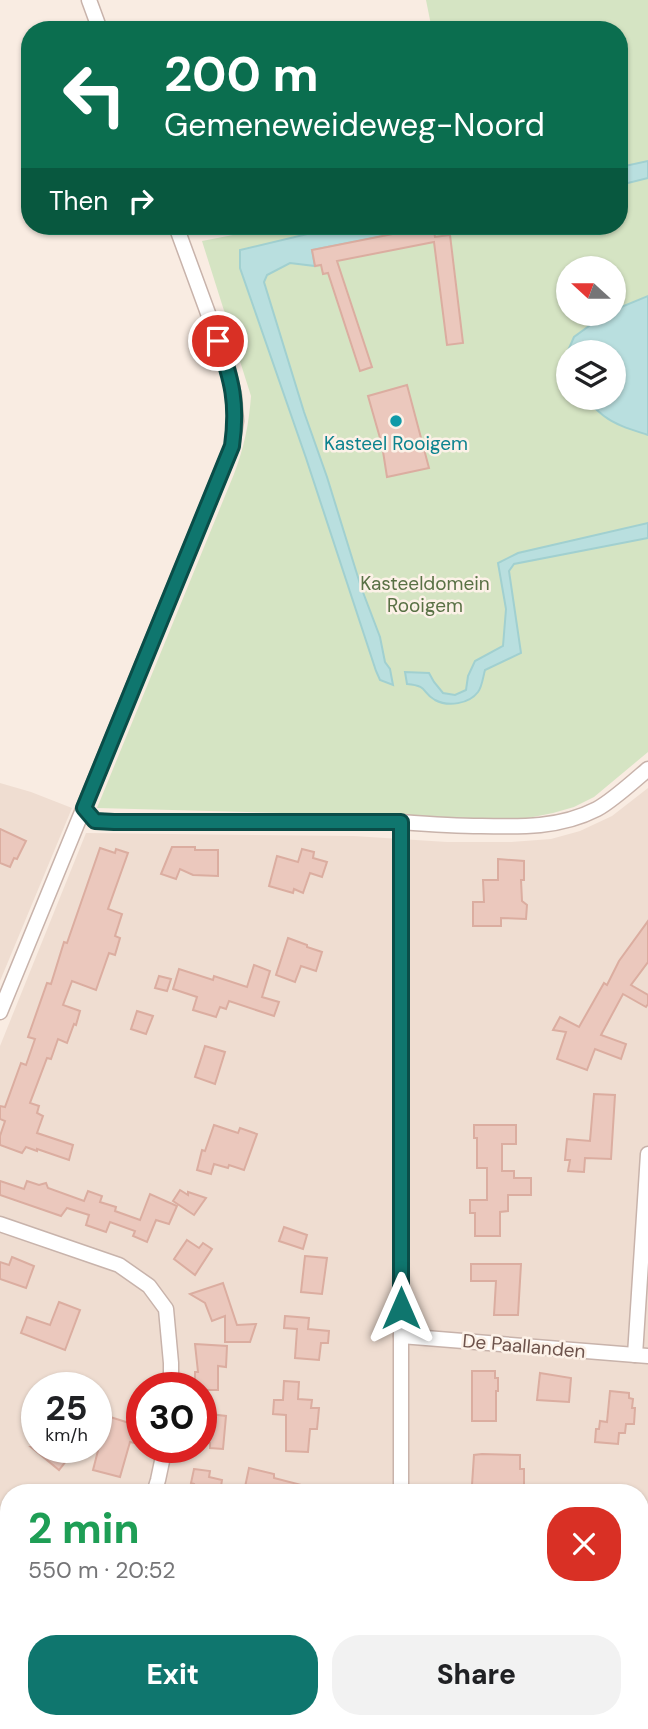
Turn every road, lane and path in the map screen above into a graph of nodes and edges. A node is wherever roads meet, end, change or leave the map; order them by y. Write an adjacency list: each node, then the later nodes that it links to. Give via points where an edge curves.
1 (89, 0): 2 (street)
2 (97, 21)
3 (179, 235): 5 (street, via 227,365 236,421 232,446)
4 (648, 769): 6 (street, via 599,808 554,823 528,828)
5 (84, 808): 6 (street, via 95,821 114,822); 7 (street)
6 (401, 822): 10 (street)
7 (0, 1012)
8 (648, 1154): 11 (street)
9 (0, 1224): 12 (street, via 119,1265 149,1286 166,1309)
10 (401, 1336): 11 (street, De Paallanden); 15 (street)
11 (642, 1355)
12 (171, 1372)
13 (161, 1463): 14 (street)
14 (156, 1484)
15 (401, 1484)

